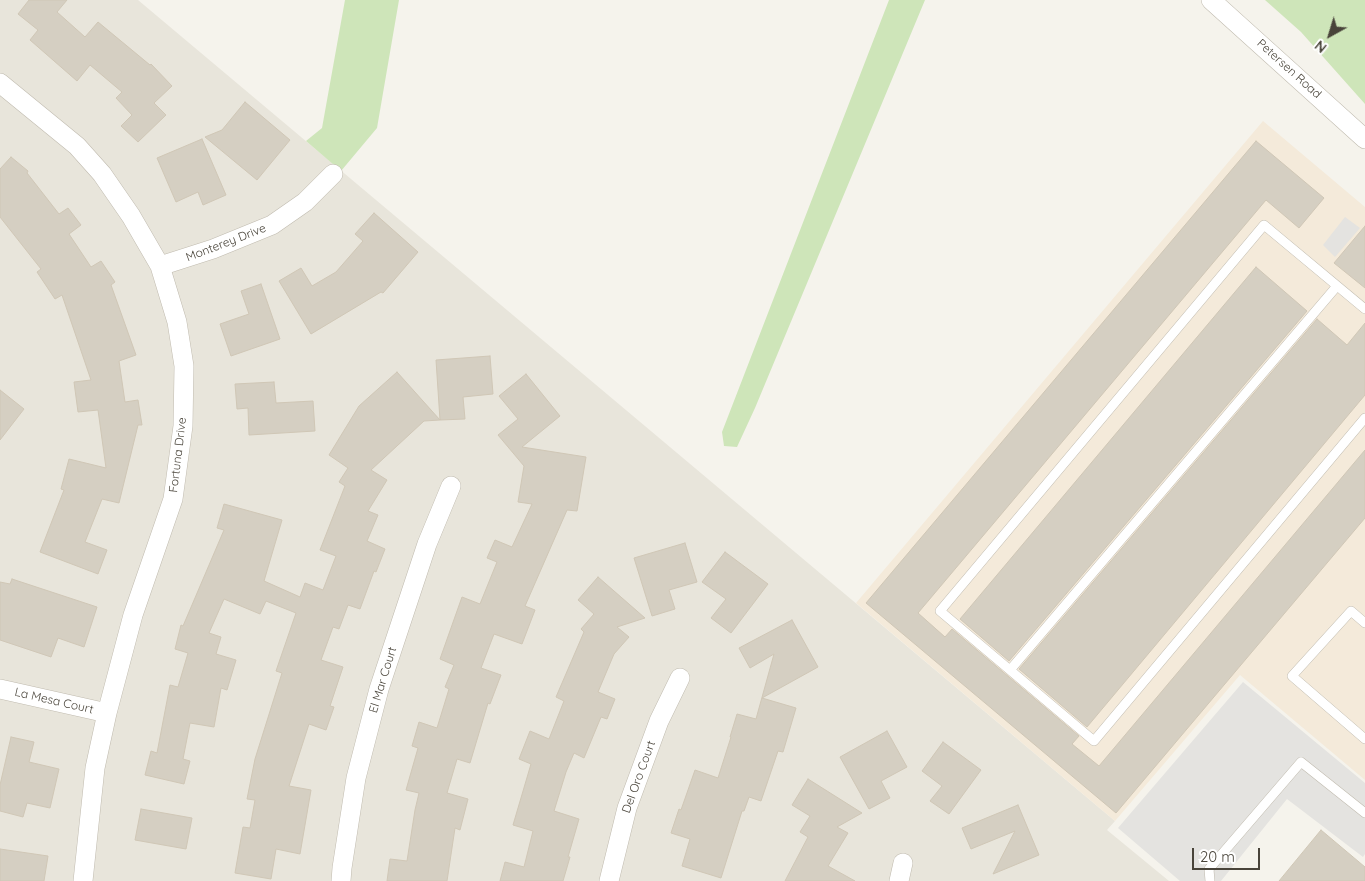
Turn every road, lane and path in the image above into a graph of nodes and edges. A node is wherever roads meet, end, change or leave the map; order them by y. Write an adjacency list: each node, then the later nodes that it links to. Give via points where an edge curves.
1 (1212, 0): 3 (street, Petersen Road)
2 (0, 83): 5 (street, Fortuna Drive, via 77,146 102,174)
3 (1365, 139)
4 (334, 174): 5 (street, Monterey Drive, via 304,202 272,225)
5 (160, 266): 14 (street, Fortuna Drive, via 177,322 184,366 183,426 173,499 133,616)
6 (1337, 286): 7 (lane); 11 (lane); 11 (lane, via 1264,225 940,611)
7 (1365, 308)
8 (1365, 418): 11 (lane, via 1094,741)
9 (451, 486): 18 (street, El Mar Court, via 427,544 379,689 356,778)
10 (1365, 623): 15 (lane, via 1351,611 1292,676)
11 (1010, 670)
12 (680, 678): 19 (street, Del Oro Court, via 659,721 627,808)
13 (0, 689): 14 (street, La Mesa Court)
14 (107, 712): 17 (street, Fortuna Drive, via 94,768)
15 (1365, 738)
16 (1365, 813): 20 (lane, via 1301,762 1209,869)
17 (83, 881)
18 (341, 881)
19 (609, 881)
20 (1210, 881)

